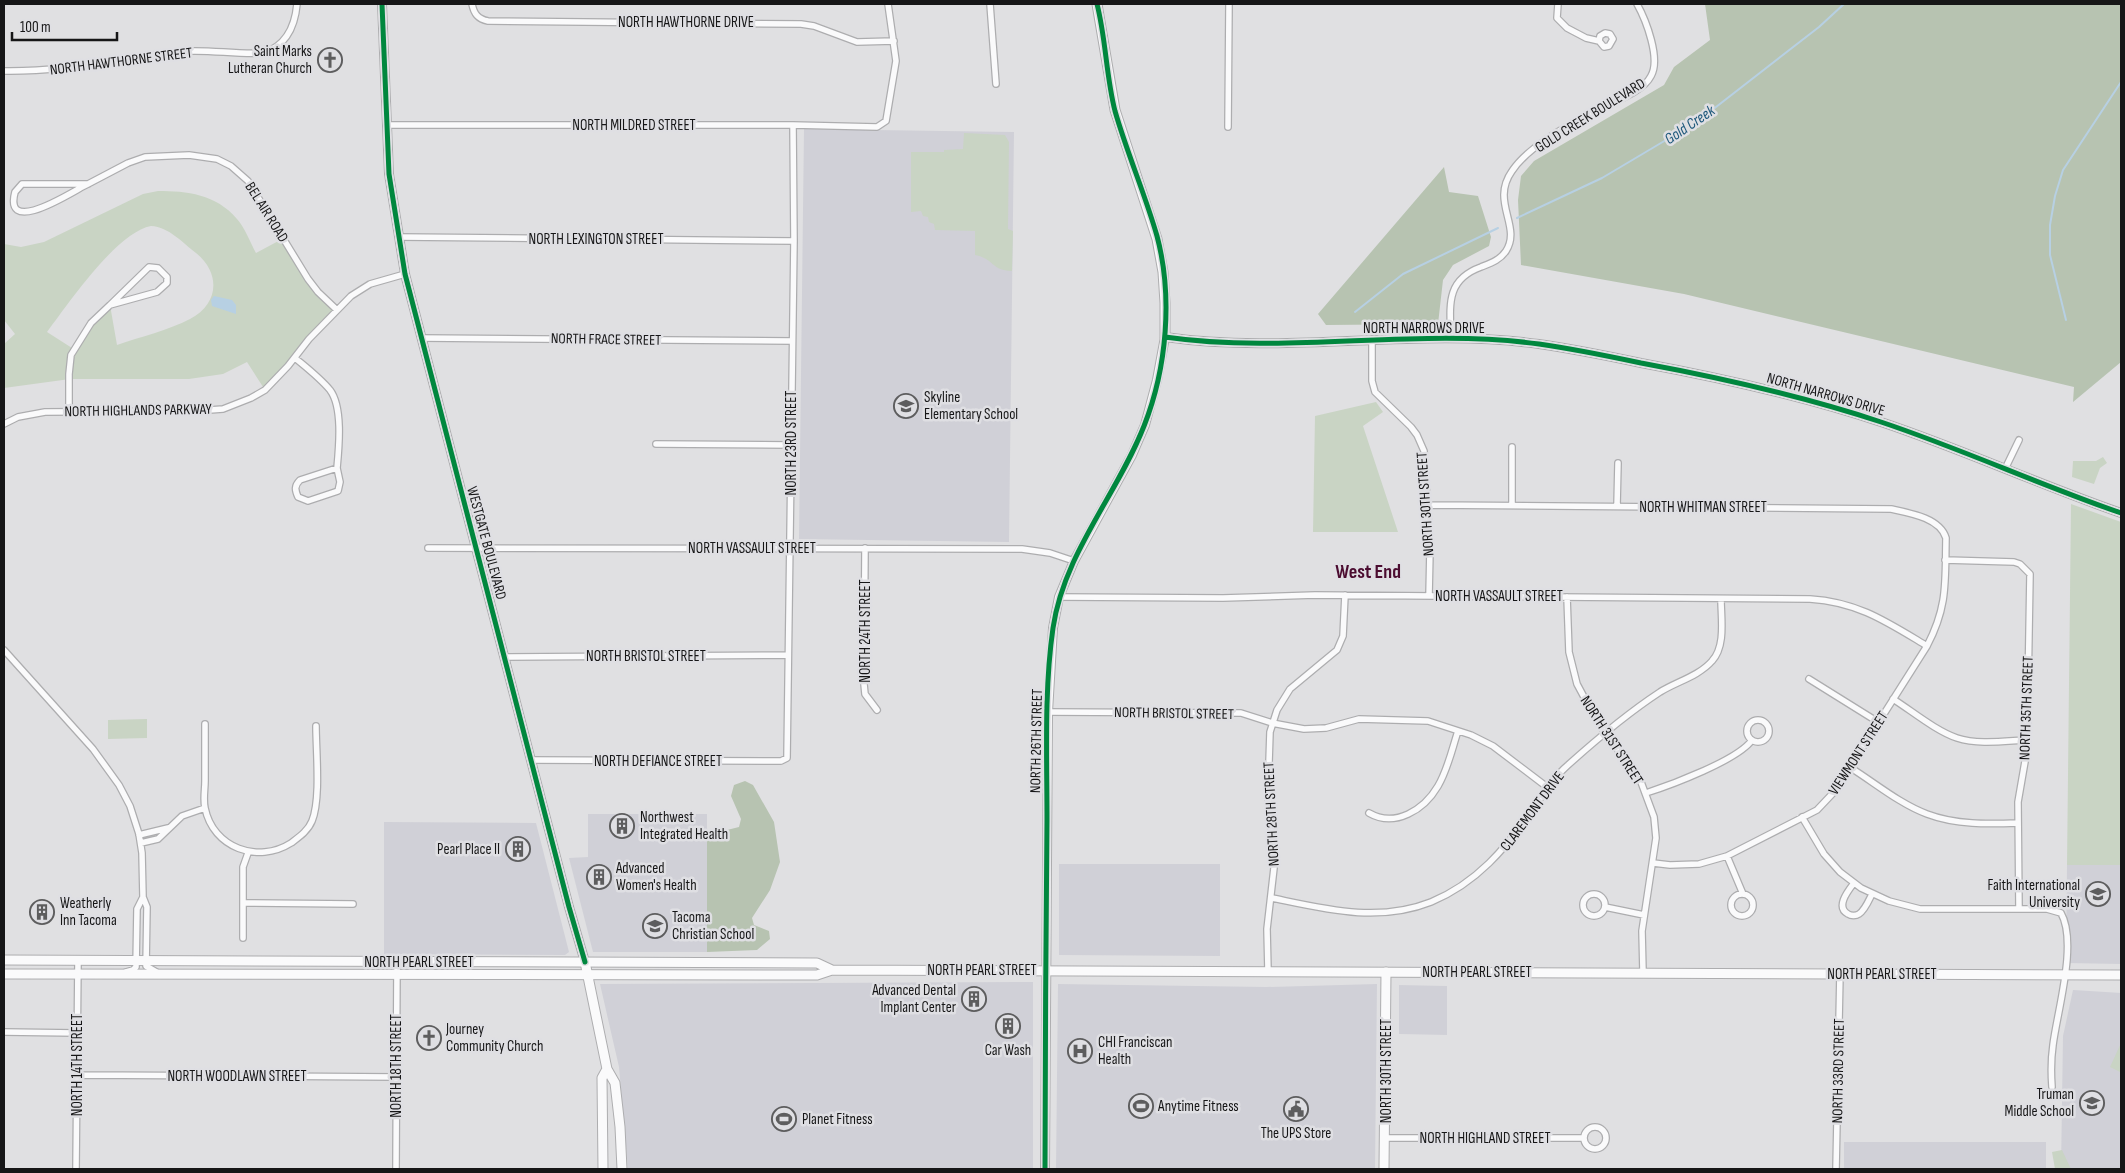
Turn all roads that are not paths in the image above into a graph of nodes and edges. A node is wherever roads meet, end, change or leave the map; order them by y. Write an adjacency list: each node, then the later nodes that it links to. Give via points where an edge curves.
1 (297, 4): 12 (street, NORTH HAWTHORNE STREET, via 286,38 263,53 177,52 92,65)
2 (382, 4): 14 (street, WESTGATE BOULEVARD)
3 (472, 4): 11 (street, NORTH HAWTHORNE DRIVE, via 476,15 488,21 801,24 857,42)
4 (888, 4): 11 (street)
5 (990, 4): 13 (street)
6 (1097, 4): 23 (main road, via 1115,110 1157,239 1166,303)
7 (1229, 4): 16 (street)
8 (1558, 4): 10 (street, via 1558,18 1563,25 1586,38)
9 (1637, 4): 25 (street, GOLD CREEK BOULEVARD, via 1655,58 1650,78 1640,88 1591,113 1539,146 1515,167 1503,193 1511,233 1508,248 1495,262 1467,273 1459,280 1452,296)
10 (1599, 41)
11 (894, 42): 15 (street, NORTH MILDRED STREET, via 896,61 886,121 877,127)
12 (4, 71)
13 (996, 84)
14 (386, 125): 15 (street, NORTH MILDRED STREET); 18 (street, WESTGATE BOULEVARD)
15 (793, 125): 19 (street, NORTH 23RD STREET)
16 (1228, 127)
17 (88, 184): 17 (street, BEL AIR ROAD, via 22,184 15,192 14,203 23,212 34,212); 22 (street, BEL AIR ROAD, via 128,163 145,158 200,156 231,166 248,181 308,279)
18 (398, 238): 19 (street, NORTH LEXINGTON STREET); 20 (street, WESTGATE BOULEVARD)
19 (794, 241): 27 (street, NORTH 23RD STREET)
20 (405, 274): 22 (street, NORTH HIGHLANDS PARKWAY, via 370,284); 24 (street, WESTGATE BOULEVARD)
21 (110, 305): 21 (street, via 160,290 167,283 167,277 158,268 150,267); 29 (street, via 91,323 71,355)
22 (337, 310): 28 (street, NORTH HIGHLANDS PARKWAY)
23 (1164, 337): 26 (street, NORTH NARROWS DRIVE, via 1227,343); 47 (street, NORTH 26TH STREET, via 1145,426)
24 (421, 338): 27 (street, NORTH FRACE STREET); 43 (street, WESTGATE BOULEVARD)
25 (1451, 339): 26 (street, NORTH NARROWS DRIVE); 37 (street, NORTH NARROWS DRIVE, via 1540,344 1756,387 1881,422)
26 (1372, 340): 38 (street, NORTH 30TH STREET, via 1375,392 1411,427 1421,443)
27 (792, 341): 33 (street, NORTH 23RD STREET)
28 (295, 358): 29 (street, NORTH HIGHLANDS PARKWAY, via 265,390 223,409); 36 (street, via 326,386 334,398 338,415)
29 (69, 410): 30 (street, NORTH HIGHLANDS PARKWAY, via 30,414)
30 (4, 424)
31 (2018, 440): 37 (street)
32 (656, 444): 33 (street)
33 (791, 445): 44 (street, NORTH 23RD STREET)
34 (1512, 447): 39 (street)
35 (1618, 463): 40 (street)
36 (337, 468): 36 (street, via 338,491 308,501 298,497 295,490 300,480)
37 (2005, 469): 41 (street, NORTH NARROWS DRIVE)
38 (1427, 505): 39 (street, NORTH WHITMAN STREET); 49 (street, NORTH 30TH STREET)
39 (1512, 505): 40 (street, NORTH WHITMAN STREET)
40 (1617, 506): 46 (street, NORTH WHITMAN STREET, via 1891,509 1942,528 1946,538)
41 (2121, 513)
42 (428, 548): 43 (street, NORTH VASSAULT STREET)
43 (475, 548): 44 (street, NORTH VASSAULT STREET); 56 (street, WESTGATE BOULEVARD)
44 (790, 548): 45 (street, NORTH VASSAULT STREET); 55 (street, NORTH 23RD STREET)
45 (865, 548): 47 (street, NORTH VASSAULT STREET, via 1022,549); 59 (street, NORTH 24TH STREET, via 864,684 865,694)
46 (1946, 560): 53 (street, VIEWMONT STREET, via 1944,605); 68 (street, NORTH 35TH STREET, via 2014,562 2030,574)
47 (1074, 561): 50 (street, NORTH 26TH STREET)
48 (1345, 595): 49 (street, NORTH VASSAULT STREET); 50 (street, NORTH VASSAULT STREET); 62 (street, NORTH 28TH STREET, via 1343,636 1337,650 1290,689)
49 (1429, 596): 51 (street, NORTH VASSAULT STREET)
50 (1059, 597): 60 (street, NORTH 26TH STREET, via 1050,649)
51 (1567, 597): 52 (street, NORTH VASSAULT STREET); 66 (street, NORTH 31ST STREET, via 1573,671 1584,699)
52 (1721, 599): 53 (street, NORTH VASSAULT STREET, via 1810,598 1847,604 1870,612); 66 (street, CLAREMONT DRIVE, via 1720,641 1713,661 1656,695)
53 (1926, 646): 58 (street, VIEWMONT STREET)
54 (4, 650): 79 (street, via 106,765 130,806)
55 (788, 655): 56 (street, NORTH BRISTOL STREET); 70 (street, NORTH 23RD STREET, via 788,755)
56 (504, 657): 69 (street, WESTGATE BOULEVARD)
57 (1809, 679): 61 (street)
58 (1893, 699): 61 (street, VIEWMONT STREET); 68 (street, via 1958,739)
59 (877, 710)
60 (1048, 712): 62 (street, NORTH BRISTOL STREET, via 1241,713); 102 (street, NORTH 26TH STREET)
61 (1878, 722): 71 (street, VIEWMONT STREET)
62 (1272, 723): 65 (street, NORTH BRISTOL STREET, via 1304,730 1359,719 1409,719 1428,721); 88 (street, NORTH 28TH STREET, via 1268,763 1274,860)
63 (205, 724): 74 (street)
64 (316, 726): 81 (street, via 315,809 309,826 296,840 277,850)
65 (1458, 731): 72 (street, NORTH BRISTOL STREET, via 1505,754); 75 (street, via 1437,787 1423,802 1394,819 1381,819)
66 (1606, 734): 72 (street, CLAREMONT DRIVE); 73 (street, NORTH 31ST STREET)
67 (1752, 740): 73 (street, via 1723,761)
68 (2027, 740): 77 (street, NORTH 35TH STREET)
69 (531, 760): 70 (street, NORTH DEFIANCE STREET); 100 (street, WESTGATE BOULEVARD)
70 (785, 760)
71 (1851, 768): 76 (street, VIEWMONT STREET, via 1823,805); 77 (street, via 1926,814 1963,822)
72 (1547, 787): 88 (street, CLAREMONT DRIVE, via 1493,861 1471,880 1432,902 1390,912 1355,914)
73 (1646, 793): 83 (street, NORTH 31ST STREET, via 1654,817)
74 (205, 808): 78 (street, via 182,816); 81 (street, via 216,831 226,842)
75 (1369, 813)
76 (1802, 817): 82 (street, VIEWMONT STREET); 84 (street, via 1832,865)
77 (2018, 823): 92 (street, NORTH 35TH STREET)
78 (168, 828): 79 (street); 80 (street, via 162,836)
79 (139, 835): 80 (street)
80 (141, 843): 87 (street)
81 (248, 853): 89 (street, via 243,867)
82 (1727, 856): 83 (street, VIEWMONT STREET, via 1699,864); 85 (street)
83 (1653, 863): 93 (street, NORTH 31ST STREET)
84 (1854, 883): 86 (street); 86 (street, via 1842,902 1848,914 1861,913)
85 (1743, 894): 85 (street, via 1736,895 1730,904 1732,911 1740,917 1750,913 1753,907 1752,900)
86 (1872, 894): 92 (street, via 1911,908)
87 (143, 897): 97 (street, via 137,909); 98 (street, via 147,907)
88 (1272, 898): 103 (street, NORTH 28TH STREET, via 1267,929)
89 (243, 903): 90 (street); 94 (street)
90 (353, 904)
91 (1605, 908): 91 (street, via 1604,900 1596,894 1586,897 1583,903 1584,910 1592,916 1602,914); 93 (street)
92 (2020, 909): 113 (street, via 2059,911 2066,925)
93 (1644, 915): 105 (street, NORTH 31ST STREET)
94 (243, 938)
95 (4, 960): 96 (main road, NORTH PEARL STREET)
96 (78, 960): 97 (main road, NORTH PEARL STREET); 108 (street, NORTH 14TH STREET)
97 (136, 960): 98 (main road, NORTH PEARL STREET); 109 (street, via 133,970)
98 (146, 960): 99 (main road, NORTH PEARL STREET); 112 (street, via 148,968)
99 (397, 962): 100 (main road, NORTH PEARL STREET); 110 (street, NORTH 18TH STREET)
100 (585, 962): 101 (main road, NORTH PEARL STREET, via 818,963); 111 (main road)
101 (832, 970): 102 (main road, NORTH PEARL STREET); 111 (main road, NORTH PEARL STREET, via 817,976)
102 (1046, 970): 103 (main road, NORTH PEARL STREET); 127 (street, NORTH 26TH STREET)
103 (1268, 971): 104 (main road, NORTH PEARL STREET)
104 (1386, 972): 105 (main road, NORTH PEARL STREET); 121 (main road, NORTH 30TH STREET)
105 (1644, 972): 106 (main road, NORTH PEARL STREET)
106 (1840, 973): 113 (main road, NORTH PEARL STREET); 129 (street, NORTH 33RD STREET)
107 (4, 974): 108 (main road, NORTH PEARL STREET)
108 (78, 974): 109 (main road, NORTH PEARL STREET); 116 (street, NORTH 14TH STREET)
109 (114, 974): 112 (main road, NORTH PEARL STREET)
110 (397, 974): 111 (main road, NORTH PEARL STREET); 112 (main road, NORTH PEARL STREET); 119 (street, NORTH 18TH STREET)
111 (588, 974): 117 (main road)
112 (164, 975)
113 (2066, 975): 114 (main road, NORTH PEARL STREET); 120 (street, via 2053,1045)
114 (2121, 975)
115 (4, 1032): 116 (street)
116 (77, 1033): 118 (street, NORTH 14TH STREET)
117 (607, 1068): 125 (main road, via 602,1078); 126 (main road, via 615,1083)
118 (77, 1075): 119 (street, NORTH WOODLAWN STREET); 123 (street, NORTH 14TH STREET)
119 (396, 1077): 124 (street, NORTH 18TH STREET)
120 (2052, 1088)
121 (1385, 1138): 122 (street, NORTH HIGHLAND STREET); 128 (main road, NORTH 30TH STREET)
122 (1584, 1138)
123 (76, 1169)
124 (396, 1169)
125 (603, 1169)
126 (622, 1169)
127 (1046, 1169)
128 (1384, 1169)
129 (1836, 1169)

